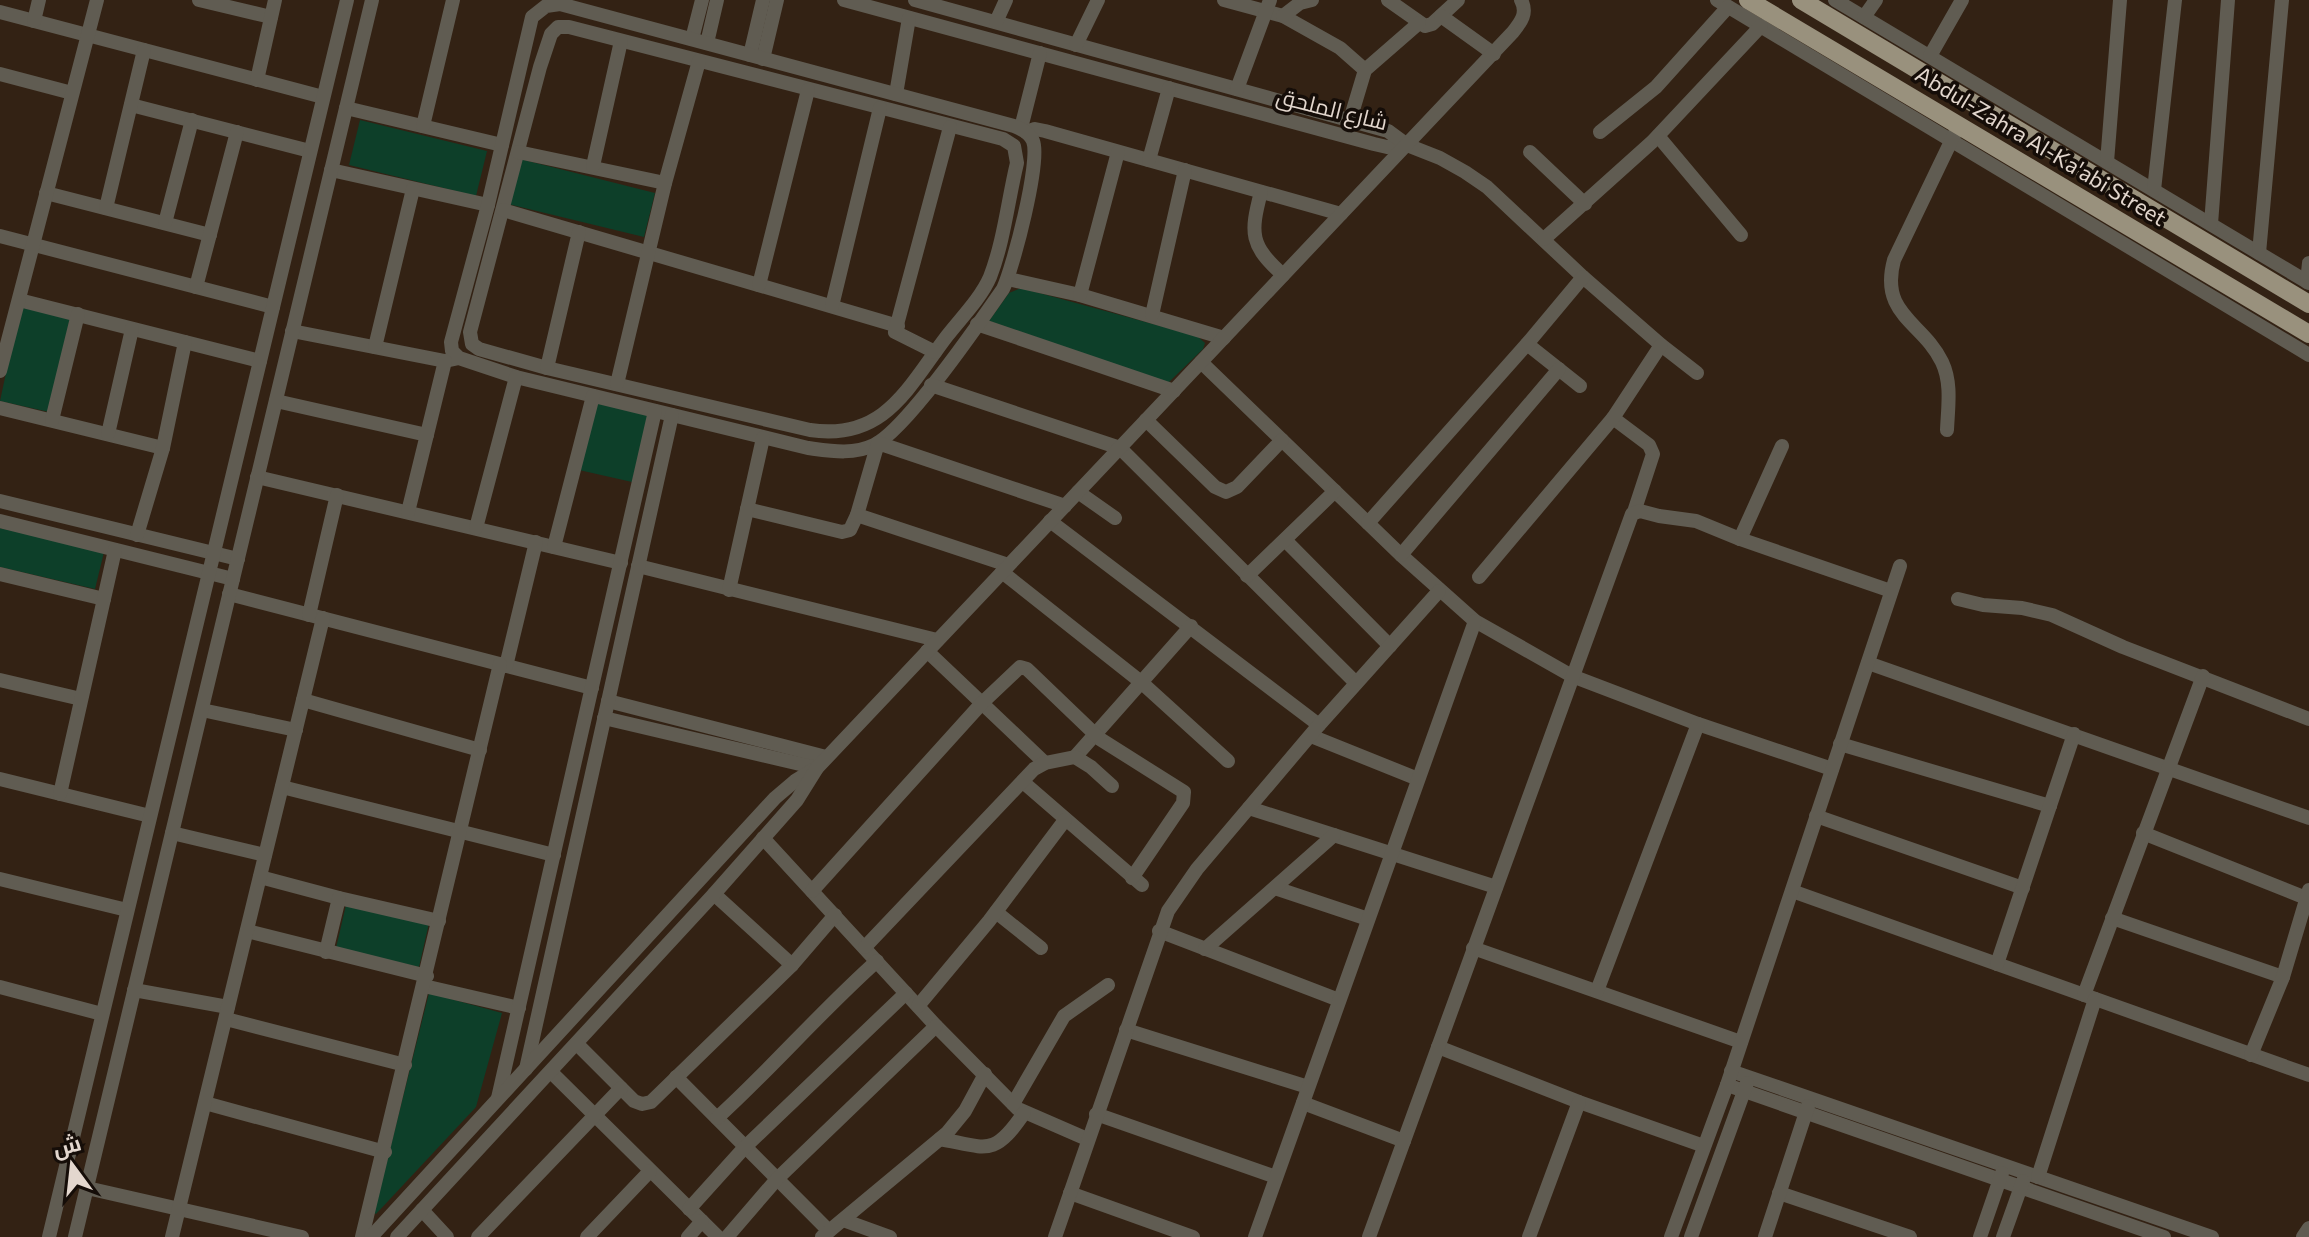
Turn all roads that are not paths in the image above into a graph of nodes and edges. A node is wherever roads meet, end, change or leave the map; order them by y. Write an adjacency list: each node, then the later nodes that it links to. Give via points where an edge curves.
1 (39, 0): 40 (street)
2 (97, 0): 45 (street)
3 (275, 0): 37 (street)
4 (347, 0): 64 (street)
5 (372, 0): 67 (street)
6 (453, 0): 71 (street)
7 (702, 0): 47 (street)
8 (717, 0): 47 (street)
9 (763, 0): 53 (street)
10 (777, 0): 53 (street)
11 (844, 0): 30 (street, شارع الملحق)
12 (915, 0): 41 (street, شارع الملحق)
13 (1006, 0): 41 (street)
14 (1098, 0): 48 (street)
15 (1224, 0): 33 (street)
16 (1312, 0): 35 (street)
17 (1388, 0): 42 (street)
18 (1458, 0): 36 (street)
19 (1521, 0): 51 (street, via 1523,21)
20 (1748, 0): 76 (main road, Abdul-Zahra Al-Ka'abi Street)
21 (1801, 0): 118 (main road, Abdul-Zahra Al-Ka'abi Street)
22 (1835, 0): 38 (street)
23 (1876, 0): 38 (street)
24 (1962, 0): 52 (street)
25 (2120, 0): 85 (street)
26 (2175, 0): 91 (street)
27 (2228, 0): 100 (street)
28 (2282, 0): 108 (street)
29 (205, 1): 37 (street)
30 (859, 2): 39 (street, شارع الملحق)
31 (544, 3): 44 (street); 47 (street); 78 (street, via 532,17)
32 (1723, 3): 43 (street); 75 (street, via 1656,87)
33 (1268, 6): 35 (street); 60 (street)
34 (0, 12): 40 (street)
35 (1283, 16): 55 (street, via 1340,48)
36 (1441, 16): 42 (street, via 1432,24); 51 (street)
37 (271, 17): 58 (street)
38 (1864, 17): 52 (street)
39 (909, 18): 50 (street, شارع الملحق); 63 (street)
40 (34, 21): 45 (street)
41 (996, 22): 48 (street, شارع الملحق)
42 (1419, 23): 55 (street)
43 (1761, 26): 76 (street); 77 (street)
44 (558, 27): 46 (street); 81 (street, via 551,34)
45 (88, 35): 49 (street); 62 (street)
46 (621, 41): 54 (street); 86 (street)
47 (700, 41): 53 (street)
48 (1076, 45): 60 (street, شارع الملحق)
49 (144, 50): 58 (street); 66 (street)
50 (1040, 53): 59 (street, شارع الملحق); 73 (street)
51 (1494, 54): 79 (street)
52 (1930, 56): 85 (street)
53 (757, 57): 57 (street)
54 (699, 61): 61 (street); 89 (street)
55 (1365, 70): 70 (street)
56 (0, 74): 62 (street)
57 (840, 78): 63 (street); 65 (street)
58 (257, 80): 64 (street)
59 (1169, 88): 79 (street, شارع الملحق, via 1374,144); 84 (street)
60 (1237, 89): 70 (street, شارع الملحق)
61 (808, 90): 65 (street); 114 (street)
62 (72, 93): 93 (street)
63 (896, 94): 73 (street)
64 (323, 97): 80 (street)
65 (835, 97): 68 (street)
66 (131, 105): 69 (street); 96 (street)
67 (346, 108): 71 (street); 87 (street)
68 (880, 108): 72 (street); 119 (street)
69 (192, 120): 74 (street); 99 (street)
70 (1350, 120): 79 (street, شارع الملحق, via 1388,131)
71 (423, 126): 78 (street)
72 (950, 127): 124 (street); 133 (street, via 1010,142 1018,156 989,279)
73 (1023, 130): 82 (street, via 1041,129); 112 (street, via 1033,141 1035,162)
74 (237, 132): 80 (street); 102 (street)
75 (1600, 132)
76 (1955, 133): 127 (main road, Abdul-Zahra Al-Ka'abi Street); 136 (street); 159 (street, via 1894,260 1891,277 1898,308 1944,367)
77 (1658, 136): 94 (street); 103 (street)
78 (502, 145): 95 (street)
79 (1407, 145): 98 (street); 105 (street, via 1487,187)
80 (310, 151): 120 (street)
81 (518, 152): 86 (street); 97 (street)
82 (1118, 152): 84 (street); 116 (street)
83 (1530, 152): 94 (street)
84 (1149, 160): 88 (street)
85 (2107, 162): 91 (street)
86 (593, 166): 89 (street)
87 (331, 170): 90 (street); 126 (street)
88 (1185, 170): 92 (street); 122 (street)
89 (665, 183): 107 (street)
90 (413, 189): 95 (street); 134 (street)
91 (2154, 190): 100 (street)
92 (1261, 192): 98 (street); 110 (street, via 1254,239)
93 (46, 193): 96 (street); 106 (street)
94 (1585, 204): 105 (street)
95 (488, 205): 137 (street, via 451,342)
96 (106, 208): 99 (street)
97 (503, 210): 101 (street); 130 (street, via 470,332)
98 (1341, 214): 110 (street)
99 (165, 223): 102 (street)
100 (2211, 224): 108 (street)
101 (579, 232): 107 (street); 140 (street)
102 (210, 235): 115 (street)
103 (1741, 235)
104 (0, 236): 106 (street)
105 (1544, 239): 111 (street)
106 (33, 244): 115 (street); 117 (street)
107 (648, 252): 114 (street); 145 (street)
108 (2259, 253): 113 (street)
109 (2309, 263): 113 (street)
110 (1283, 275): 128 (street)
111 (1583, 277): 131 (street); 132 (street)
112 (1008, 279): 116 (street); 123 (street)
113 (2308, 282)
114 (759, 285): 119 (street)
115 (196, 287): 120 (street)
116 (1080, 295): 122 (street)
117 (19, 300): 121 (street); 142 (street)
118 (2309, 304)
119 (832, 306): 124 (street)
120 (273, 307): 138 (street)
121 (78, 314): 125 (street); 156 (street)
122 (1152, 315): 128 (street)
123 (977, 324): 135 (street); 148 (street)
124 (898, 326): 133 (street, via 895,332)
125 (132, 329): 129 (street); 160 (street)
126 (292, 331): 134 (street); 150 (street)
127 (2309, 334)
128 (1224, 338): 139 (street)
129 (185, 342): 138 (street); 166 (street)
130 (472, 344): 137 (street); 140 (street)
131 (1527, 344): 141 (street); 181 (street)
132 (1661, 345): 143 (street); 155 (street)
133 (940, 346): 135 (street); 153 (street, via 890,411 866,426 824,432)
134 (375, 347): 137 (street)
135 (958, 349): 146 (street)
136 (2309, 355)
137 (452, 360): 144 (street); 161 (street)
138 (260, 361): 189 (street)
139 (1201, 362): 148 (street); 163 (street)
140 (547, 368): 145 (street)
141 (1559, 369): 147 (street); 190 (street)
142 (0, 371)
143 (1697, 373)
144 (516, 377): 149 (street); 182 (street)
145 (617, 384): 153 (street)
146 (931, 385): 164 (street); 167 (street)
147 (1580, 386)
148 (1174, 391): 157 (street)
149 (593, 396): 152 (street); 187 (street)
150 (276, 401): 161 (street); 168 (street)
151 (0, 408): 156 (street)
152 (655, 411): 154 (street); 192 (street)
153 (736, 413): 158 (street)
154 (672, 415): 158 (street); 193 (street)
155 (1613, 418): 176 (street, via 1649,445 1653,454); 199 (street)
156 (52, 420): 160 (street)
157 (1146, 420): 163 (street, via 1226,492); 167 (street)
158 (732, 430): 162 (street)
159 (1947, 430)
160 (108, 434): 166 (street)
161 (427, 435): 175 (street)
162 (763, 438): 164 (street, via 844,452); 174 (street)
163 (1282, 440): 169 (street)
164 (878, 443): 173 (street); 177 (street)
165 (1782, 446): 184 (street)
166 (163, 448): 183 (street)
167 (1120, 448): 170 (street); 198 (street)
168 (257, 477): 171 (street); 191 (street)
169 (1335, 491): 181 (street); 185 (street)
170 (1078, 492): 173 (street); 178 (street)
171 (337, 495): 175 (street); 207 (street)
172 (0, 501): 183 (street)
173 (1065, 506): 180 (street)
174 (747, 509): 177 (street, via 842,532 853,527); 201 (street)
175 (408, 512): 182 (street)
176 (1634, 512): 184 (street, via 1696,521); 214 (street)
177 (857, 515): 195 (street)
178 (1115, 518)
179 (0, 521): 188 (street)
180 (1050, 521): 195 (street); 209 (street)
181 (1368, 523): 190 (street)
182 (476, 528): 186 (street)
183 (137, 535): 189 (street)
184 (1740, 539): 203 (street)
185 (1285, 540): 198 (street); 211 (street)
186 (536, 542): 187 (street); 213 (street)
187 (554, 547): 192 (street)
188 (115, 550): 196 (street); 205 (street)
189 (213, 553): 191 (street); 196 (street)
190 (1401, 555): 202 (street)
191 (238, 559): 200 (street)
192 (621, 563): 219 (street)
193 (638, 566): 201 (street); 222 (street)
194 (1900, 566): 203 (street)
195 (1005, 569): 210 (street); 217 (street)
196 (209, 573): 200 (street); 248 (street)
197 (0, 574): 205 (street)
198 (1247, 576): 218 (street)
199 (1479, 577)
200 (233, 579): 204 (street)
201 (729, 590): 210 (street)
202 (1439, 591): 208 (street); 211 (street)
203 (1891, 591): 212 (street)
204 (229, 594): 207 (street); 224 (street)
205 (104, 599): 220 (street)
206 (1958, 599): 215 (street, via 2052,615)
207 (316, 617): 213 (street); 221 (street)
208 (1475, 621): 214 (street); 241 (street)
209 (1191, 626): 217 (street); 229 (street)
210 (932, 646): 223 (street); 236 (street)
211 (1390, 646): 218 (street)
212 (1868, 663): 230 (street); 232 (street)
213 (503, 665): 219 (street); 233 (street)
214 (1572, 676): 227 (street); 262 (street)
215 (2203, 676): 226 (street); 238 (street)
216 (0, 680): 220 (street)
217 (1141, 682): 231 (street); 235 (street)
218 (1356, 683): 229 (street)
219 (592, 688): 258 (street)
220 (81, 699): 245 (street)
221 (303, 700): 228 (street); 233 (street)
222 (608, 701): 225 (street); 236 (street)
223 (982, 703): 231 (street, via 1023,667); 237 (street); 265 (street)
224 (202, 710): 228 (street); 252 (street)
225 (604, 718): 236 (street); 299 (street)
226 (2309, 719)
227 (1698, 724): 239 (street); 291 (street)
228 (296, 730): 244 (street)
229 (1315, 730): 241 (street); 247 (street)
230 (2074, 734): 238 (street); 246 (street)
231 (1095, 735): 234 (street); 251 (street, via 1184,792 1183,803 1137,882)
232 (1840, 744): 239 (street); 246 (street)
233 (480, 750): 253 (street)
234 (1075, 757): 237 (street); 243 (street)
235 (1228, 761)
236 (822, 762): 256 (street); 301 (street, via 775,798)
237 (1045, 763): 242 (street)
238 (2168, 767): 250 (street); 254 (street)
239 (1832, 769): 249 (street)
240 (0, 779): 245 (street)
241 (1418, 779): 259 (street)
242 (1023, 782): 251 (street); 278 (street)
243 (1112, 786)
244 (282, 787): 253 (street); 257 (street)
245 (60, 794): 248 (street)
246 (2050, 806): 264 (street)
247 (1249, 808): 255 (street); 277 (street, via 1181,889)
248 (150, 816): 270 (street)
249 (1816, 816): 264 (street); 266 (street)
250 (2309, 818)
251 (1065, 820): 271 (street)
252 (172, 833): 257 (street); 290 (street)
253 (460, 833): 258 (street); 275 (street)
254 (2143, 833): 268 (street); 273 (street)
255 (1334, 835): 259 (street); 263 (street)
256 (763, 838): 265 (street); 267 (street)
257 (265, 855): 260 (street)
258 (554, 855): 296 (street)
259 (1392, 855): 262 (street); 274 (street)
260 (260, 877): 269 (street); 276 (street)
261 (0, 879): 270 (street)
262 (1496, 887): 280 (street)
263 (1275, 888): 274 (street); 281 (street)
264 (2023, 888): 284 (street)
265 (812, 891): 272 (street)
266 (1792, 891): 284 (street); 305 (street)
267 (714, 894): 285 (street); 306 (street)
268 (2308, 894): 286 (street)
269 (339, 898): 275 (street); 282 (street)
270 (127, 910): 298 (street)
271 (996, 912): 279 (street); 295 (street)
272 (835, 915): 278 (street); 285 (street)
273 (2112, 918): 286 (street); 293 (street)
274 (1368, 919): 294 (street)
275 (439, 921): 287 (street)
276 (247, 931): 282 (street); 297 (street)
277 (1159, 931): 281 (street); 302 (street)
278 (865, 947): 283 (street)
279 (1041, 948)
280 (1473, 948): 291 (street); 307 (street)
281 (1205, 949): 294 (street)
282 (326, 952): 287 (street)
283 (877, 961): 292 (street); 327 (street)
284 (1997, 964): 293 (street)
285 (792, 965): 314 (street)
286 (2283, 977): 308 (street)
287 (425, 981): 296 (street); 309 (street)
288 (1108, 985): 324 (street, via 1064,1016)
289 (0, 987): 298 (street)
290 (134, 990): 297 (street); 339 (street)
291 (1597, 991): 305 (street)
292 (906, 993): 295 (street); 332 (street)
293 (2090, 997): 308 (street); 338 (street)
294 (1339, 1000): 317 (street)
295 (918, 1006): 300 (street)
296 (519, 1008): 303 (street)
297 (227, 1013): 309 (street); 321 (street)
298 (102, 1014): 349 (street)
299 (537, 1019): 301 (street); 304 (street)
300 (936, 1026): 312 (street); 337 (street)
301 (562, 1029): 310 (street)
302 (1126, 1030): 317 (street); 325 (street)
303 (513, 1032): 304 (street); 319 (street)
304 (533, 1036): 310 (street)
305 (1741, 1042): 315 (street)
306 (577, 1044): 311 (street); 318 (street)
307 (1438, 1047): 320 (street); 330 (street)
308 (2251, 1055): 313 (street)
309 (405, 1065): 333 (street)
310 (526, 1069): 319 (street)
311 (551, 1072): 326 (street); 344 (street)
312 (985, 1074): 324 (street); 328 (street, via 960,1119)
313 (2309, 1075)
314 (676, 1077): 318 (street, via 651,1102 642,1104); 327 (street)
315 (1729, 1078): 316 (street); 331 (street)
316 (1747, 1084): 323 (street); 369 (street)
317 (1308, 1087): 322 (street)
318 (621, 1088): 326 (street)
319 (498, 1098): 354 (street)
320 (1579, 1102): 331 (street); 367 (street)
321 (205, 1103): 333 (street); 342 (street)
322 (1303, 1103): 330 (street); 336 (street)
323 (1808, 1106): 335 (street); 341 (street)
324 (1019, 1108): 328 (street, via 1011,1133 995,1145); 329 (street)
325 (1096, 1114): 329 (street); 336 (street)
326 (595, 1117): 334 (street); 357 (street)
327 (717, 1118): 332 (street)
328 (940, 1139): 345 (street)
329 (1087, 1139): 340 (street)
330 (1404, 1141): 366 (street)
331 (1704, 1146): 368 (street)
332 (745, 1147): 337 (street); 343 (street)
333 (385, 1152): 353 (street)
334 (650, 1171): 343 (street); 358 (street)
335 (2002, 1173): 338 (street); 372 (street)
336 (1276, 1177): 365 (street)
337 (777, 1179): 348 (street); 361 (street)
338 (2028, 1179): 373 (street); 374 (street); 375 (street)
339 (87, 1188): 342 (street); 350 (street)
340 (1070, 1193): 363 (street); 364 (street)
341 (1779, 1193): 370 (street); 371 (street)
342 (179, 1209): 351 (street); 352 (street)
343 (689, 1209): 346 (street)
344 (422, 1210): 355 (street); 356 (street)
345 (843, 1220): 348 (street); 362 (street)
346 (702, 1221): 359 (street); 360 (street)
347 (2309, 1228): 376 (street)
348 (826, 1234)
349 (49, 1237)
350 (75, 1237)
351 (172, 1237)
352 (302, 1237)
353 (362, 1237)
354 (371, 1237)
355 (397, 1237)
356 (447, 1237)
357 (478, 1237)
358 (587, 1237)
359 (688, 1237)
360 (718, 1237)
361 (727, 1237)
362 (890, 1237)
363 (1055, 1237)
364 (1193, 1237)
365 (1255, 1237)
366 (1369, 1237)
367 (1529, 1237)
368 (1671, 1237)
369 (1691, 1237)
370 (1765, 1237)
371 (1910, 1237)
372 (1980, 1237)
373 (2003, 1237)
374 (2164, 1237)
375 (2212, 1237)
376 (2303, 1237)

